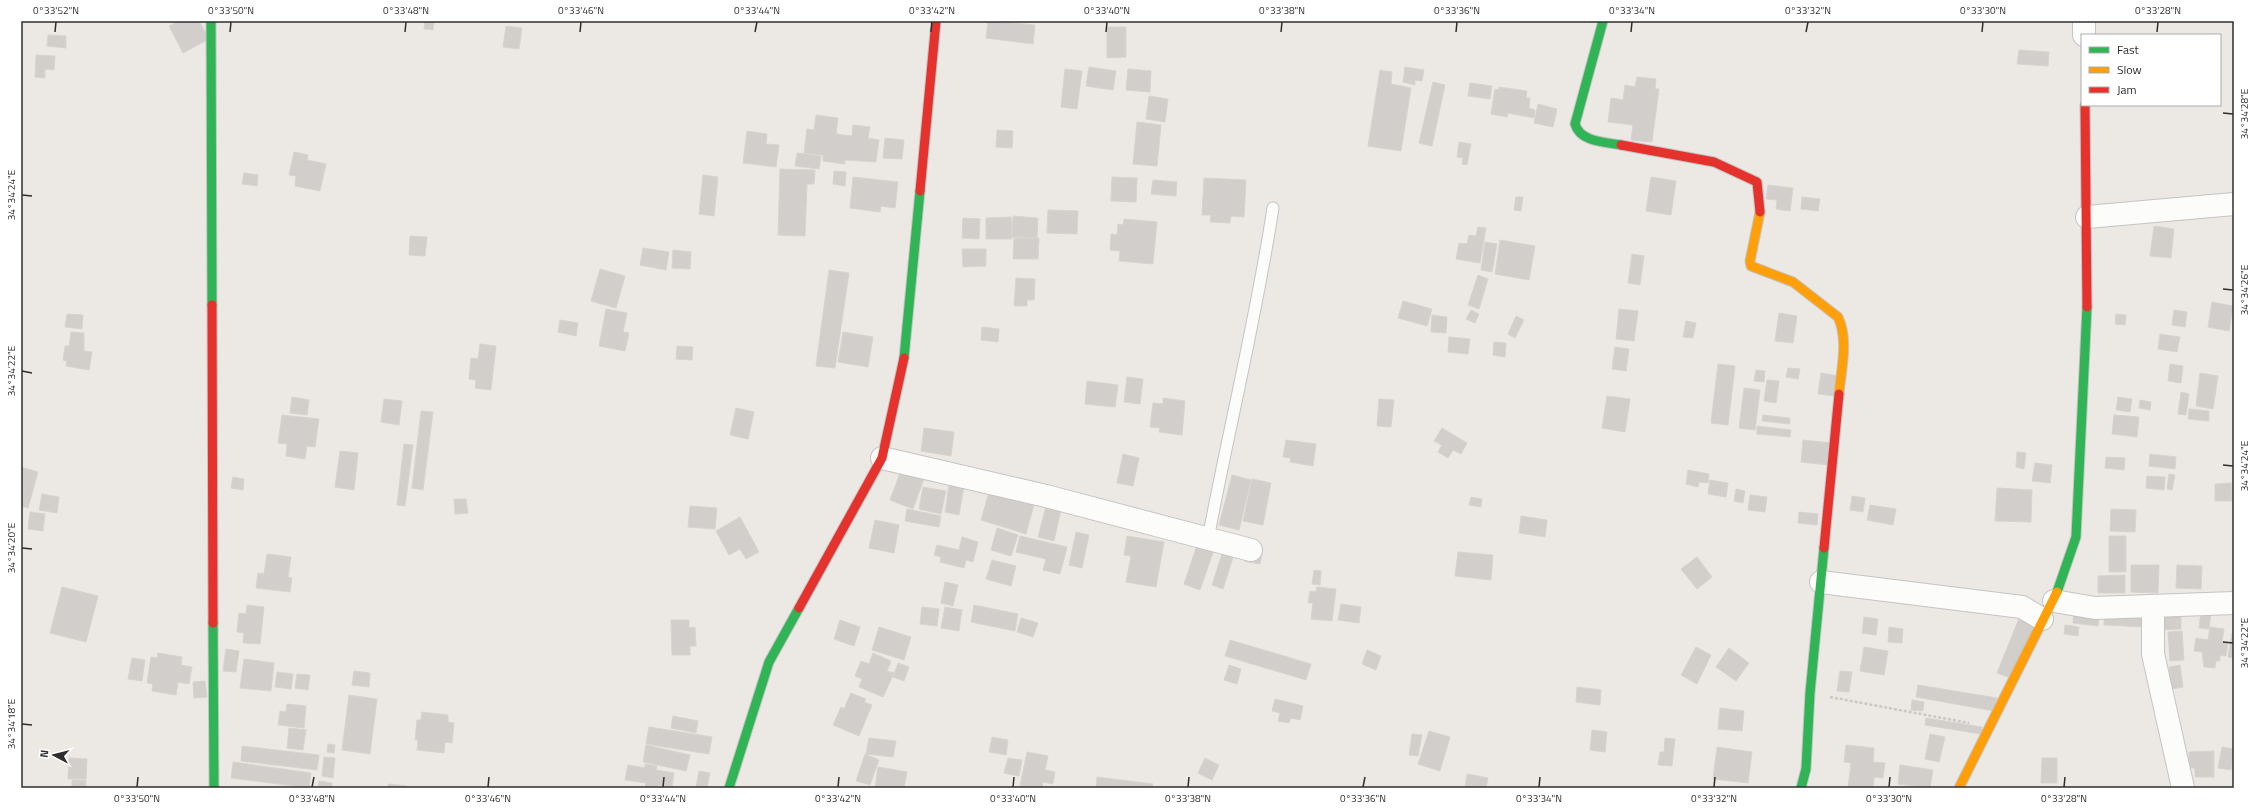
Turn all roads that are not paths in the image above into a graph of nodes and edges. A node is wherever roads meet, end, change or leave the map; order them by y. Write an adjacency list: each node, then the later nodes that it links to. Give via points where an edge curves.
1 (210, 21): 19 (street)
2 (936, 21): 10 (street, via 903,366)
3 (1604, 21): 13 (street, via 1575,124 1576,132 1591,139 1714,162 1757,182 1761,192 1752,266 1793,282 1838,317 1842,325 1844,337)
4 (2084, 21): 5 (street)
5 (2084, 34)
6 (2085, 106): 9 (street)
7 (2234, 204): 9 (street)
8 (1273, 208): 11 (lane, via 1262,279)
9 (2087, 217): 14 (street, via 2088,291 2076,537)
10 (882, 458): 11 (street, via 1046,496); 20 (street, via 769,662)
11 (1208, 539): 12 (street)
12 (1251, 550)
13 (1820, 582): 17 (street, via 2022,607); 21 (street, via 1806,769)
14 (2054, 601): 16 (street, via 2095,608); 17 (street)
15 (2234, 603): 16 (street)
16 (2153, 607): 22 (street, via 2153,654)
17 (2042, 619): 18 (street)
18 (1965, 784)
19 (214, 788)
20 (729, 788)
21 (1801, 788)
22 (2183, 788)

